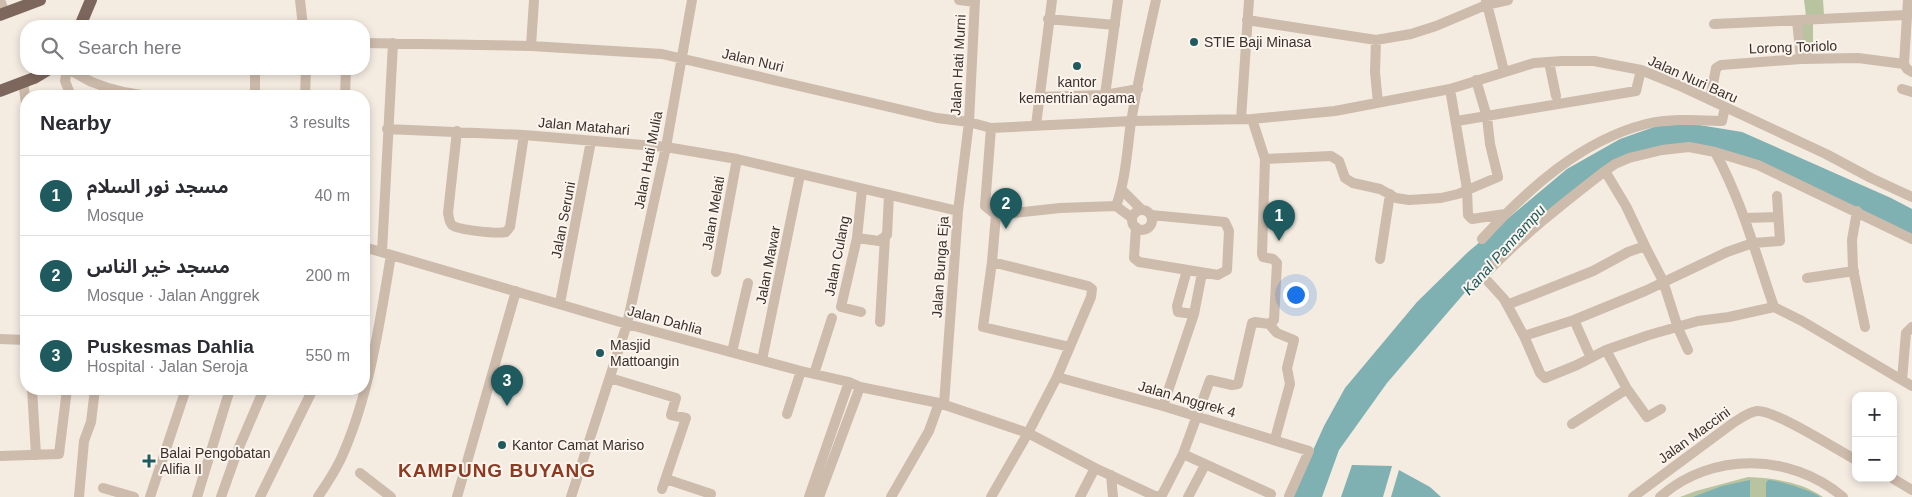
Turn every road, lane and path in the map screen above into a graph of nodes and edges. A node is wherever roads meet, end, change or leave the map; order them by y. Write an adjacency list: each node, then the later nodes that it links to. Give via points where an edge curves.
1 (0, 0): 17 (street)
2 (40, 0): 16 (main road)
3 (91, 0): 20 (main road)
4 (300, 0): 21 (street)
5 (534, 0): 29 (street)
6 (692, 0): 30 (street, Jalan Hati Mulia)
7 (960, 0): 14 (street)
8 (1052, 0): 19 (street)
9 (1118, 0): 25 (street)
10 (1156, 0): 45 (street)
11 (1249, 0): 22 (street)
12 (1508, 0): 15 (street)
13 (1908, 0): 18 (street)
14 (975, 1): 66 (street, Jalan Hati Murni)
15 (1486, 3): 26 (street, via 1436,26); 35 (street)
16 (18, 4): 17 (main road)
17 (2, 14)
18 (1906, 15): 23 (street); 33 (street)
19 (1048, 19): 25 (street); 56 (street)
20 (83, 20)
21 (302, 20)
22 (1247, 20): 26 (street); 61 (street)
23 (1797, 21): 24 (street); 31 (street)
24 (1714, 24)
25 (1115, 25): 54 (street)
26 (1376, 40): 58 (street)
27 (370, 43): 28 (street, Jalan Nuri)
28 (392, 43): 29 (street, Jalan Nuri); 68 (street)
29 (531, 46): 30 (street, Jalan Nuri, via 626,51)
30 (681, 58): 66 (street, Jalan Nuri); 72 (street, Jalan Hati Mulia)
31 (1801, 59): 33 (street, Lorong Toriolo, via 1858,58); 57 (street, Lorong Toriolo, via 1717,66)
32 (1549, 62): 34 (street, Jalan Nuri Baru, via 1594,61); 35 (street, Jalan Nuri Baru); 55 (street)
33 (1904, 64): 36 (street)
34 (1641, 70): 57 (street, Jalan Nuri Baru); 60 (street, via 1636,91)
35 (1504, 71): 43 (street, Jalan Nuri Baru)
36 (1912, 72)
37 (37, 75): 44 (main road)
38 (66, 75): 48 (street)
39 (79, 75): 49 (street)
40 (255, 75): 50 (street)
41 (306, 75): 51 (street)
42 (346, 75): 52 (street)
43 (1476, 80): 46 (street, Jalan Nuri Baru); 60 (street)
44 (23, 82): 47 (street); 53 (main road)
45 (1138, 89): 54 (street); 63 (street)
46 (1450, 89): 58 (street, Jalan Nuri Baru); 64 (street)
47 (24, 90)
48 (69, 90)
49 (113, 90)
50 (254, 90)
51 (304, 90)
52 (345, 90)
53 (0, 91)
54 (1105, 94): 56 (street)
55 (1556, 96)
56 (1039, 98): 65 (street)
57 (1710, 100): 59 (street, Jalan Nuri Baru)
58 (1378, 103): 62 (street, Jalan Nuri Baru, via 1335,111)
59 (1724, 107): 84 (street, Jalan Nuri Baru, via 1826,154 1869,182); 89 (street, via 1722,122 1689,119 1648,124 1610,136 1560,168)
60 (1487, 117): 64 (street); 79 (street, via 1498,177)
61 (1241, 119): 62 (street, Jalan Nuri Baru); 63 (street, Jalan Nuri)
62 (1252, 119): 75 (street)
63 (1132, 121): 65 (street, Jalan Nuri); 80 (street)
64 (1457, 121): 79 (street)
65 (1036, 125): 67 (street, Jalan Nuri)
66 (968, 127): 67 (street, Jalan Nuri); 86 (street, Jalan Bunga Eja)
67 (991, 128): 88 (street, via 985,206)
68 (387, 129): 69 (street, Jalan Matahari); 101 (street)
69 (457, 131): 70 (street, Jalan Matahari); 70 (street, via 448,213 450,221 456,227 497,233 506,232 510,227)
70 (524, 135): 71 (street, Jalan Matahari)
71 (591, 141): 72 (street, Jalan Matahari); 112 (street, Jalan Seruni)
72 (666, 147): 74 (street, Jalan Matahari); 120 (street, Jalan Hati Mulia)
73 (1714, 152): 76 (street, via 1689,148 1662,150 1629,158); 87 (street, via 1758,165); 92 (street)
74 (736, 159): 77 (street, Jalan Matahari); 106 (street, Jalan Melati)
75 (1265, 159): 81 (street, via 1331,156 1339,161 1346,178 1352,183); 121 (street, via 1262,254 1274,260 1277,266 1275,314)
76 (1605, 171): 99 (street); 113 (street, via 1512,246 1483,276)
77 (800, 175): 78 (street, Jalan Matahari); 133 (street, Jalan Mawar)
78 (862, 189): 82 (street, Jalan Matahari); 95 (street, Jalan Culang)
79 (1467, 189): 81 (street, via 1441,198 1409,200); 89 (street, via 1470,217 1479,219)
80 (1122, 190): 85 (street); 90 (street)
81 (1390, 194): 102 (street)
82 (889, 195): 86 (street, Jalan Matahari); 94 (street)
83 (1778, 196): 91 (street)
84 (1912, 197)
85 (1116, 206): 88 (street); 93 (street)
86 (958, 211): 152 (street, Jalan Bunga Eja)
87 (1858, 212): 97 (street); 105 (street, via 1852,240)
88 (996, 214): 103 (street)
89 (1505, 214): 96 (street)
90 (1152, 216): 93 (street, via 1148,228); 93 (street, via 1136,212); 107 (street, via 1224,222 1229,231 1225,272 1218,275)
91 (1778, 217): 92 (street); 98 (street, via 1780,240)
92 (1745, 218): 98 (street)
93 (1136, 228): 104 (street, via 1136,260)
94 (885, 237): 95 (street, via 879,241); 119 (street)
95 (857, 238): 115 (street, Jalan Culang, via 841,307)
96 (1482, 239)
97 (1912, 239)
98 (1753, 243): 109 (street); 114 (street)
99 (1645, 246): 109 (street); 113 (street, via 1585,275)
100 (370, 249): 101 (street, Jalan Dahlia)
101 (387, 253): 111 (street, Jalan Dahlia); 134 (street, via 380,320)
102 (1380, 259)
103 (992, 262): 128 (street, via 983,327); 128 (street, via 1092,289)
104 (1187, 270): 107 (street); 116 (street, via 1177,306 1178,312)
105 (1854, 271): 108 (street); 122 (street)
106 (716, 272)
107 (1202, 273): 116 (street)
108 (1807, 278)
109 (1663, 281): 118 (street); 124 (street)
110 (748, 283): 131 (street)
111 (516, 291): 112 (street, Jalan Dahlia); 186 (street)
112 (560, 303): 120 (street, Jalan Dahlia)
113 (1507, 306): 125 (street)
114 (1774, 307): 124 (street); 139 (street)
115 (861, 312)
116 (1194, 314): 153 (street)
117 (832, 318): 136 (street)
118 (1574, 320): 125 (street); 132 (street)
119 (880, 322)
120 (627, 324): 131 (street, Jalan Dahlia); 138 (street, Jalan Hati Mulia)
121 (1269, 324): 156 (street, via 1252,322 1240,381 1235,385 1210,380); 161 (street, via 1277,333 1294,340 1287,368 1290,384)
122 (1865, 327)
123 (1912, 327): 139 (street, via 1906,333)
124 (1678, 328): 129 (street); 130 (street)
125 (1524, 336): 132 (street, via 1545,378)
126 (0, 339): 127 (street)
127 (20, 340)
128 (1070, 348): 137 (street)
129 (1606, 350): 132 (street); 143 (street)
130 (1688, 350)
131 (732, 352): 133 (street, Jalan Dahlia)
132 (1590, 358)
133 (762, 360): 135 (street, Jalan Dahlia)
134 (370, 365)
135 (801, 371): 136 (street, Jalan Dahlia); 155 (street)
136 (814, 374): 140 (street, Jalan Dahlia)
137 (1057, 377): 153 (street, Jalan Anggrek 4); 160 (street)
138 (610, 378): 175 (street, via 676,398 671,415 686,418 664,484); 187 (street, Jalan Hati Mulia)
139 (1902, 380): 141 (street)
140 (849, 382): 142 (street, Jalan Dahlia); 157 (street)
141 (1912, 386)
142 (860, 387): 152 (street, Jalan Dahlia); 158 (street)
143 (1627, 389): 154 (street, via 1648,417); 159 (street)
144 (32, 395): 162 (street)
145 (66, 395): 162 (street, via 59,454)
146 (94, 395): 178 (street, via 84,442)
147 (184, 395): 180 (street)
148 (228, 395): 181 (street)
149 (261, 395): 182 (street)
150 (309, 395): 183 (street)
151 (363, 395): 184 (street, via 342,456)
152 (941, 403): 160 (street, Jalan Dahlia); 190 (street, Jalan Bunga Eja, via 929,431)
153 (1163, 406): 156 (street, Jalan Anggrek 4)
154 (1661, 409)
155 (787, 414)
156 (1198, 417): 161 (street, Jalan Anggrek 4); 163 (street)
157 (836, 418): 158 (street); 168 (street)
158 (848, 422): 171 (street)
159 (1572, 424)
160 (1028, 433): 167 (street, Jalan Dahlia); 191 (street)
161 (1275, 440): 177 (street, Jalan Anggrek 4, via 1308,450)
162 (36, 454): 164 (street)
163 (1183, 454): 166 (street); 170 (street, Jalan Dahlia, via 1160,497)
164 (0, 456)
165 (1852, 458): 195 (street, Jalan Maccini, via 1783,419 1758,411 1733,423)
166 (1205, 465): 176 (street); 194 (street)
167 (1096, 468): 170 (street, Jalan Dahlia); 192 (street)
168 (818, 471): 171 (street); 188 (street)
169 (360, 473): 185 (street)
170 (1111, 474): 193 (street)
171 (828, 475): 189 (street)
172 (1897, 481): 174 (street)
173 (103, 488): 179 (street)
174 (1912, 490)
175 (711, 494)
176 (1272, 494)
177 (1289, 496)
178 (79, 497)
179 (134, 497)
180 (150, 497)
181 (197, 497)
182 (221, 497)
183 (260, 497)
184 (318, 497)
185 (391, 497)
186 (457, 497)
187 (572, 497)
188 (808, 497)
189 (819, 497)
190 (891, 497)
191 (991, 497)
192 (1080, 497)
193 (1114, 497)
194 (1188, 497)
195 (1633, 497)
196 (1660, 497): 197 (street, via 1678,483 1702,472 1754,463 1782,466 1809,474)
197 (1843, 497)

